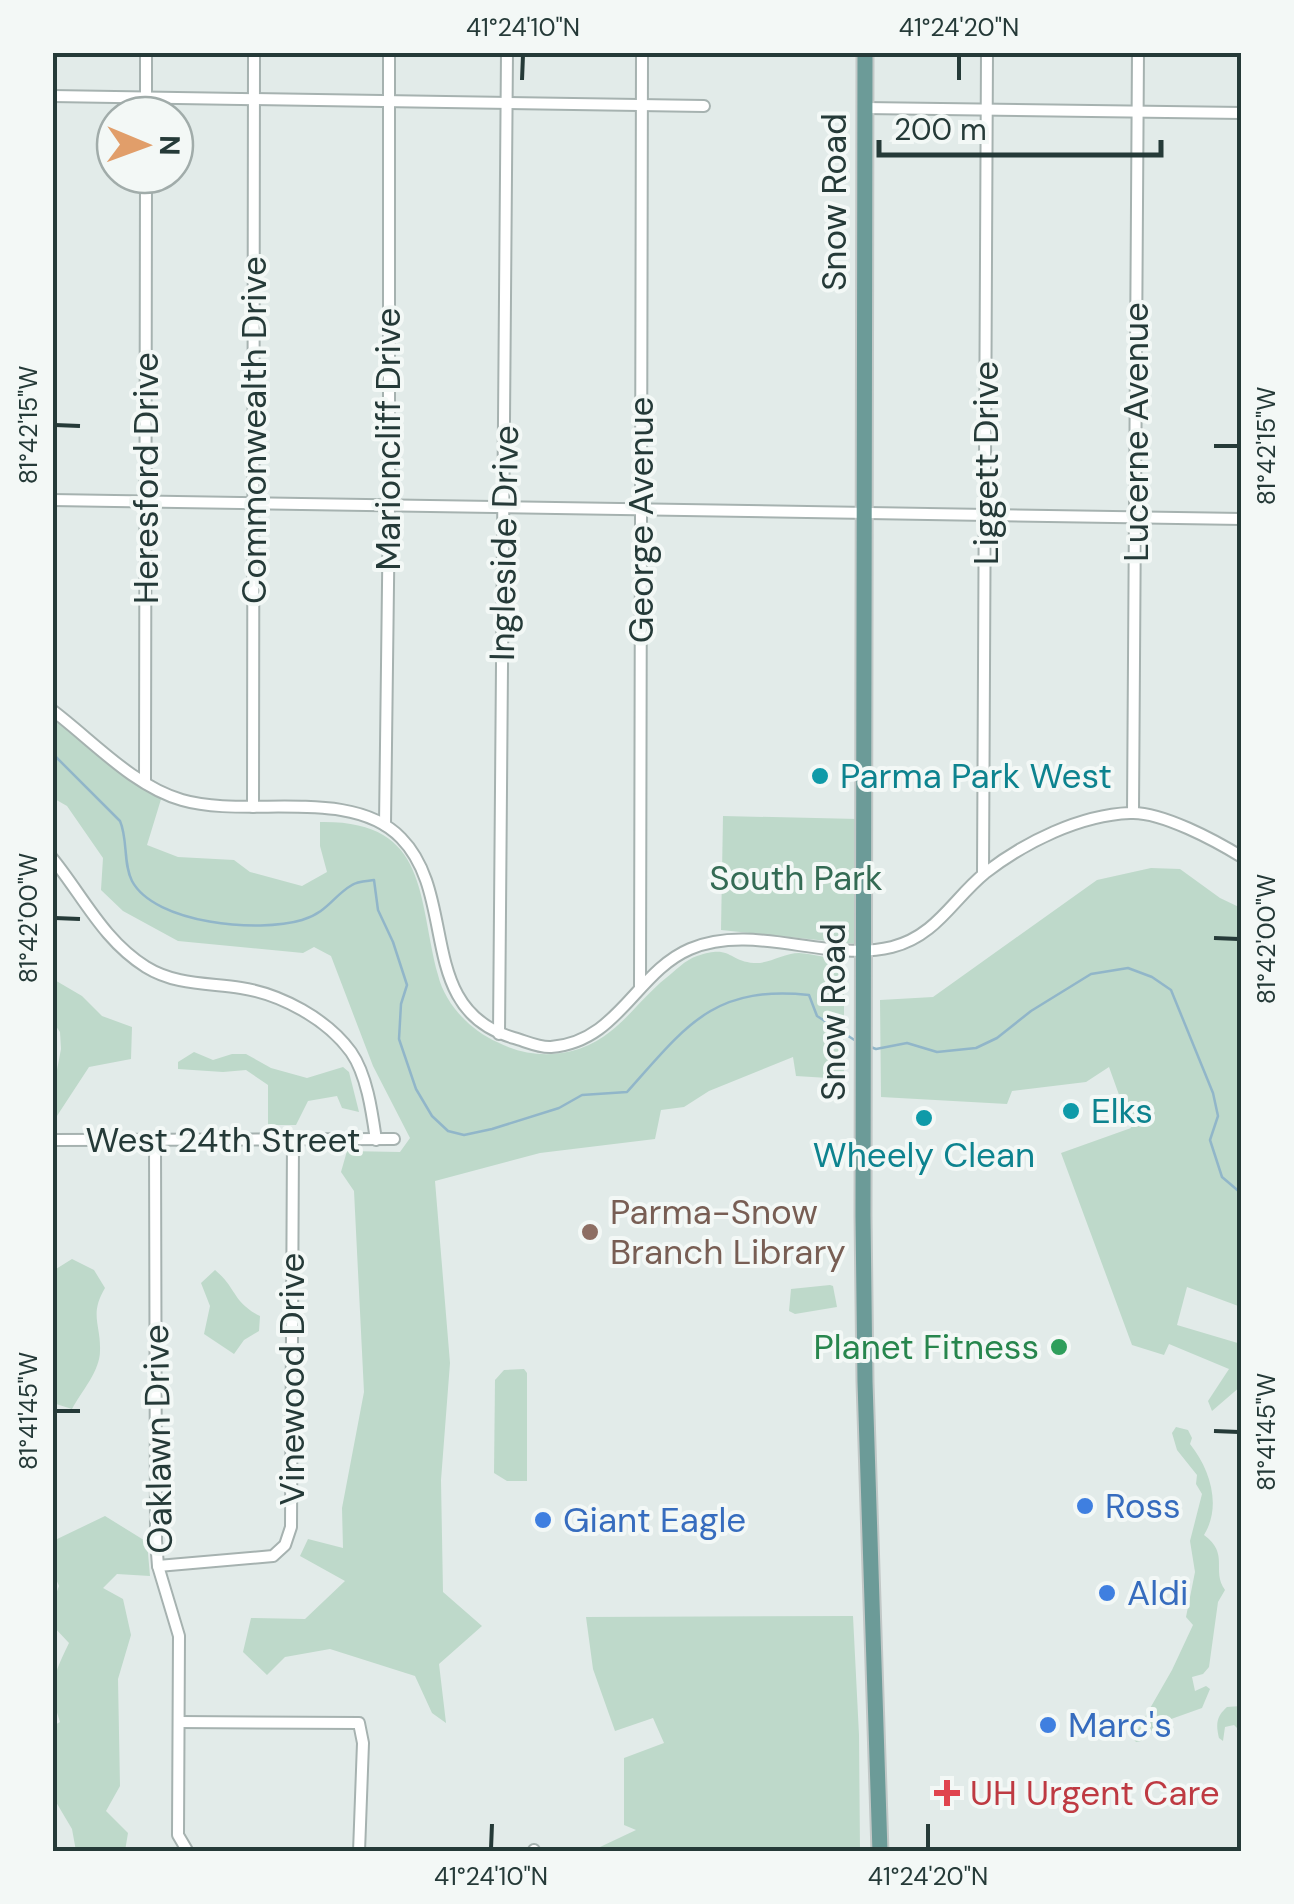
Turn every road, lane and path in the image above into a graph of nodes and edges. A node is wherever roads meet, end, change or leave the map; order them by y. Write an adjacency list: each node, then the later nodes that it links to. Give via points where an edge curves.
1 (146, 52): 9 (street)
2 (254, 52): 13 (street, Commonwealth Drive)
3 (390, 52): 14 (street, Marioncliff Drive)
4 (507, 52): 15 (street, Ingleside Drive)
5 (642, 52): 16 (street, George Avenue)
6 (864, 52): 18 (main road, Snow Road)
7 (987, 52): 19 (street, Liggett Drive)
8 (1138, 52): 20 (street, Lucerne Avenue)
9 (146, 95)
10 (52, 96): 11 (street)
11 (95, 96)
12 (195, 97): 13 (street)
13 (254, 98): 14 (street); 25 (street, Commonwealth Drive)
14 (389, 100): 15 (street); 26 (street, Marioncliff Drive)
15 (507, 102): 16 (street); 27 (street, Ingleside Drive)
16 (641, 104): 17 (street); 28 (street, George Avenue)
17 (704, 106)
18 (864, 108): 19 (street); 29 (main road, Snow Road)
19 (986, 110): 20 (street); 30 (street, Liggett Drive)
20 (1138, 112): 21 (street); 31 (street, Lucerne Avenue)
21 (1242, 114)
22 (146, 195): 24 (street, Heresford Drive)
23 (52, 500): 24 (street)
24 (146, 502): 25 (street); 34 (street, Heresford Drive)
25 (253, 504): 26 (street); 35 (street, Commonwealth Drive)
26 (390, 505): 27 (street); 37 (street, Marioncliff Drive)
27 (505, 506): 28 (street); 43 (street, Ingleside Drive)
28 (646, 509): 29 (street); 42 (street, George Avenue)
29 (863, 513): 30 (street); 41 (main road, Snow Road)
30 (986, 515): 31 (street); 40 (street, Liggett Drive)
31 (1136, 518): 32 (street); 36 (street, Lucerne Avenue)
32 (1242, 519)
33 (52, 710): 34 (street)
34 (145, 781): 35 (street, via 179,800)
35 (253, 806): 37 (street, via 335,810)
36 (1133, 812): 39 (street, via 1207,836); 40 (street, via 1068,826)
37 (385, 825): 43 (street, via 417,862 448,979 468,1010)
38 (52, 858): 46 (street, via 103,931 149,969 187,983 276,997 315,1018 351,1052)
39 (1242, 858)
40 (983, 874): 41 (street, via 924,934)
41 (864, 952): 42 (street, via 721,942 688,950); 53 (main road, Snow Road, via 864,1382)
42 (640, 987): 43 (street, via 613,1021 584,1038 549,1048)
43 (499, 1034)
44 (52, 1140): 48 (street, West 24th Street)
45 (293, 1140): 46 (street, West 24th Street); 48 (street, West 24th Street); 49 (street, Vinewood Drive, via 291,1527 272,1556)
46 (376, 1140): 47 (street, West 24th Street)
47 (394, 1140)
48 (155, 1141): 49 (street, Oaklawn Drive)
49 (158, 1566): 50 (street, Oaklawn Drive, via 179,1636)
50 (179, 1722): 51 (street, Oaklawn Drive, via 178,1835); 52 (street, via 359,1723)
51 (188, 1852)
52 (358, 1852)
53 (880, 1852)

